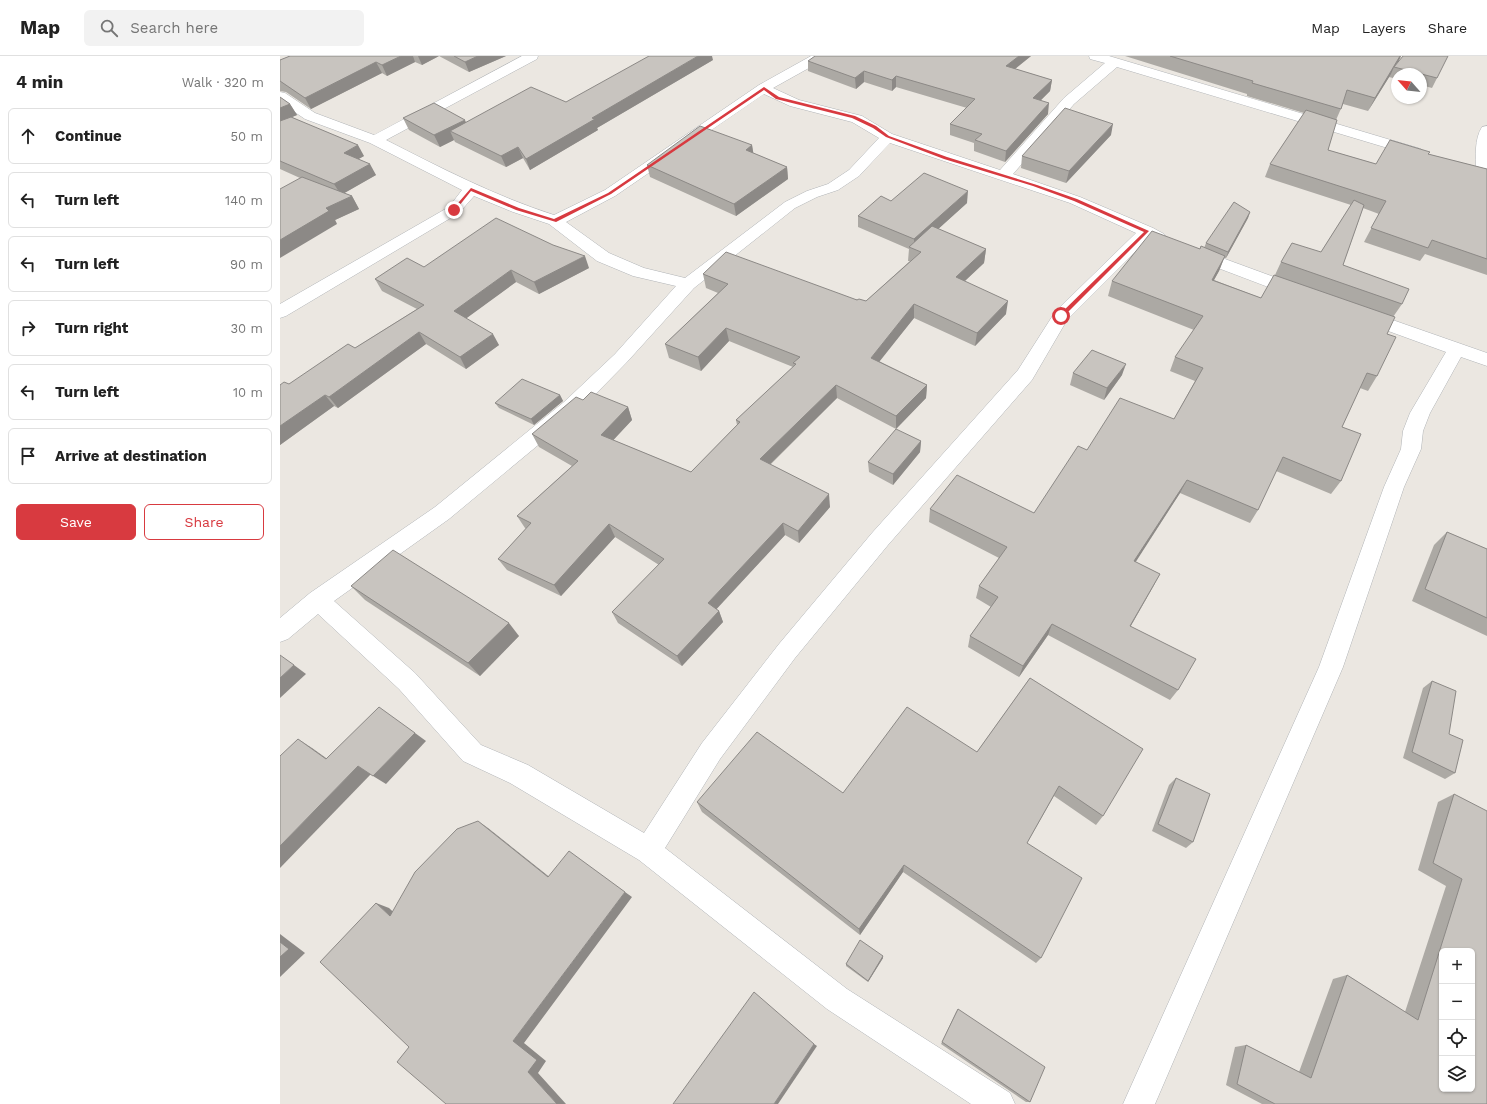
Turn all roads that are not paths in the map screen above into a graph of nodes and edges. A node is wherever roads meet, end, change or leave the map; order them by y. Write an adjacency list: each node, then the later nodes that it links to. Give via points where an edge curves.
1 (532, 56): 9 (street)
2 (820, 56): 5 (street)
3 (1095, 56): 4 (street)
4 (1114, 62): 10 (street); 13 (street, via 1069,101)
5 (764, 88): 8 (street, via 777,98 853,117); 15 (street, via 610,194)
6 (280, 96): 9 (street, via 304,119)
7 (1487, 130): 12 (street, via 1483,147)
8 (887, 136): 13 (street); 17 (street, via 854,173 832,187 790,205)
9 (375, 140): 14 (street)
10 (1430, 156)
11 (1468, 166): 12 (street)
12 (1485, 171)
13 (1003, 176): 16 (street, via 1075,200)
14 (471, 189): 15 (street); 20 (street, via 454,210)
15 (555, 221): 17 (street, via 603,257 639,272)
16 (1147, 231): 18 (street, via 1176,245); 25 (street, via 1061,316 1025,375 880,539 787,651 710,751)
17 (688, 284): 23 (street, via 621,358 571,407 442,513)
18 (1311, 297)
19 (1348, 310): 21 (street)
20 (280, 312)
21 (1457, 350): 22 (street); 27 (street, via 1420,413 1410,449 1394,487 1331,667)
22 (1487, 360)
23 (318, 600): 24 (street); 25 (street, via 407,680 472,753 519,774)
24 (280, 632)
25 (648, 851): 26 (street, via 838,999)
26 (999, 1104)
27 (1139, 1104)

